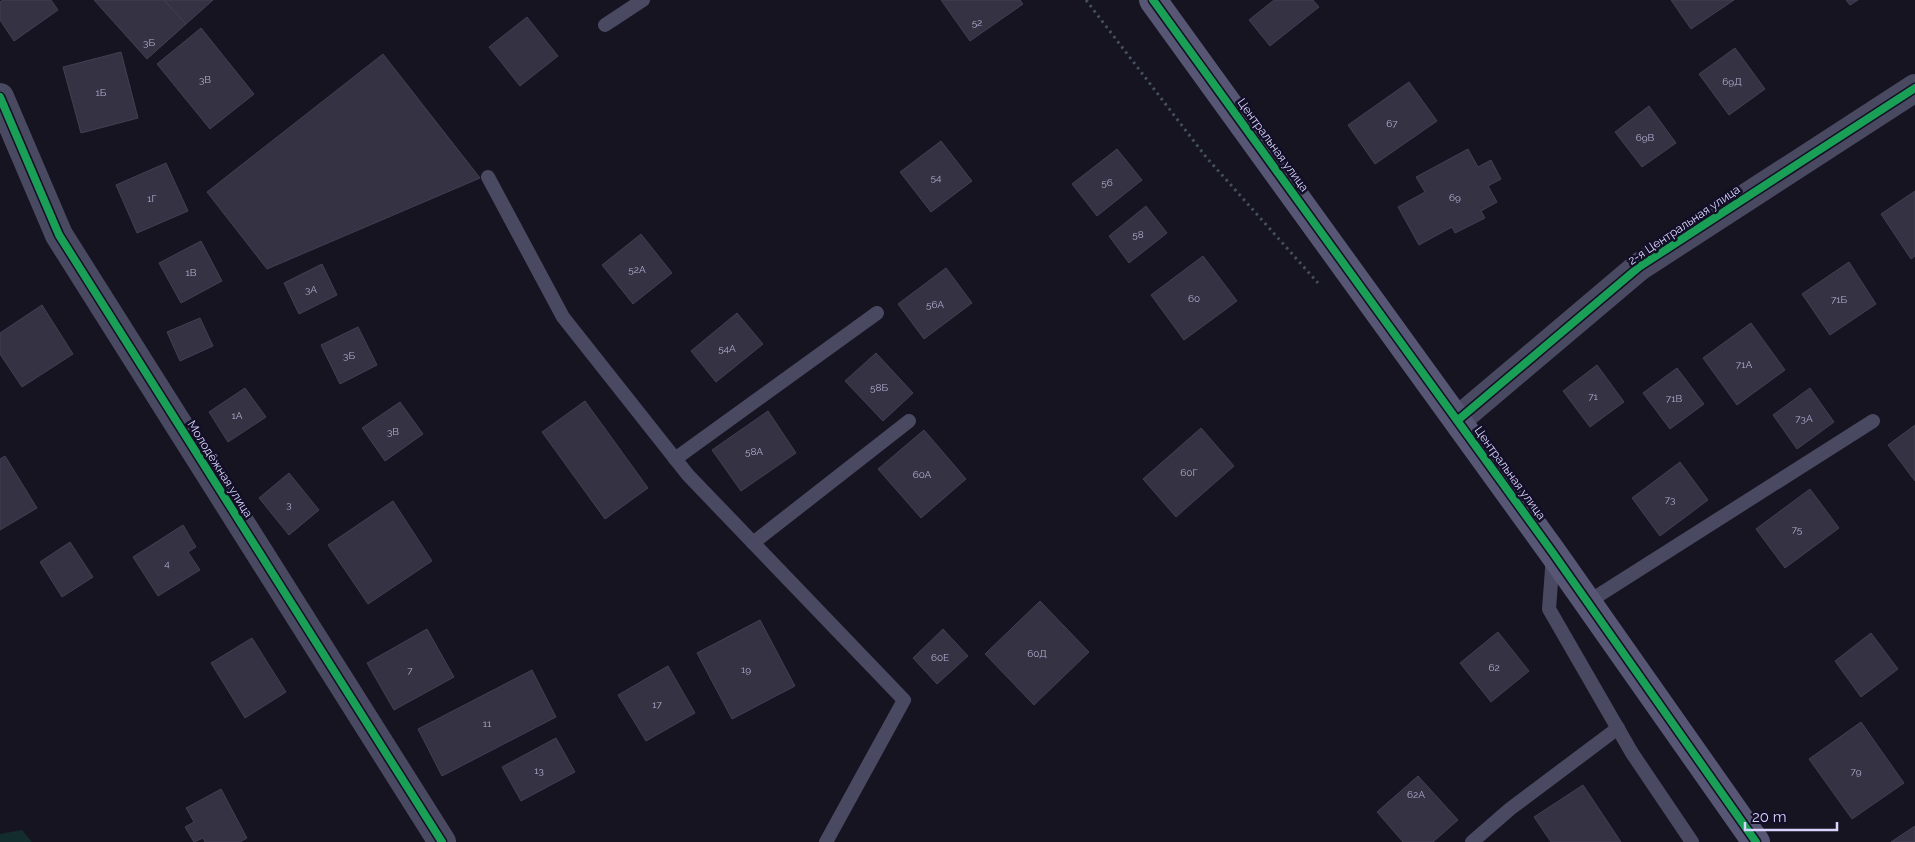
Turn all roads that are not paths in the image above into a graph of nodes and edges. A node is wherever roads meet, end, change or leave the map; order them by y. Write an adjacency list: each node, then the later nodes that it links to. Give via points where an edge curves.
1 (643, 0): 3 (lane)
2 (1153, 0): 8 (street, Центральная улица)
3 (606, 26)
4 (1915, 88): 8 (street, 2-я Центральная улица, via 1639,267)
5 (0, 97): 16 (street, Молодёжная улица, via 59,234)
6 (488, 177): 11 (lane, via 563,317)
7 (877, 313): 11 (lane)
8 (1458, 420): 13 (street, Центральная улица)
9 (909, 421): 12 (lane)
10 (1873, 421): 14 (lane)
11 (675, 459): 12 (lane)
12 (753, 543): 17 (lane, via 904,700)
13 (1553, 553): 14 (street, Центральная улица); 15 (lane, via 1549,610)
14 (1588, 602): 20 (street, Центральная улица)
15 (1618, 728): 18 (lane, via 1510,809); 19 (lane)
16 (434, 840)
17 (826, 842)
18 (1472, 842)
19 (1692, 842)
20 (1756, 842)

